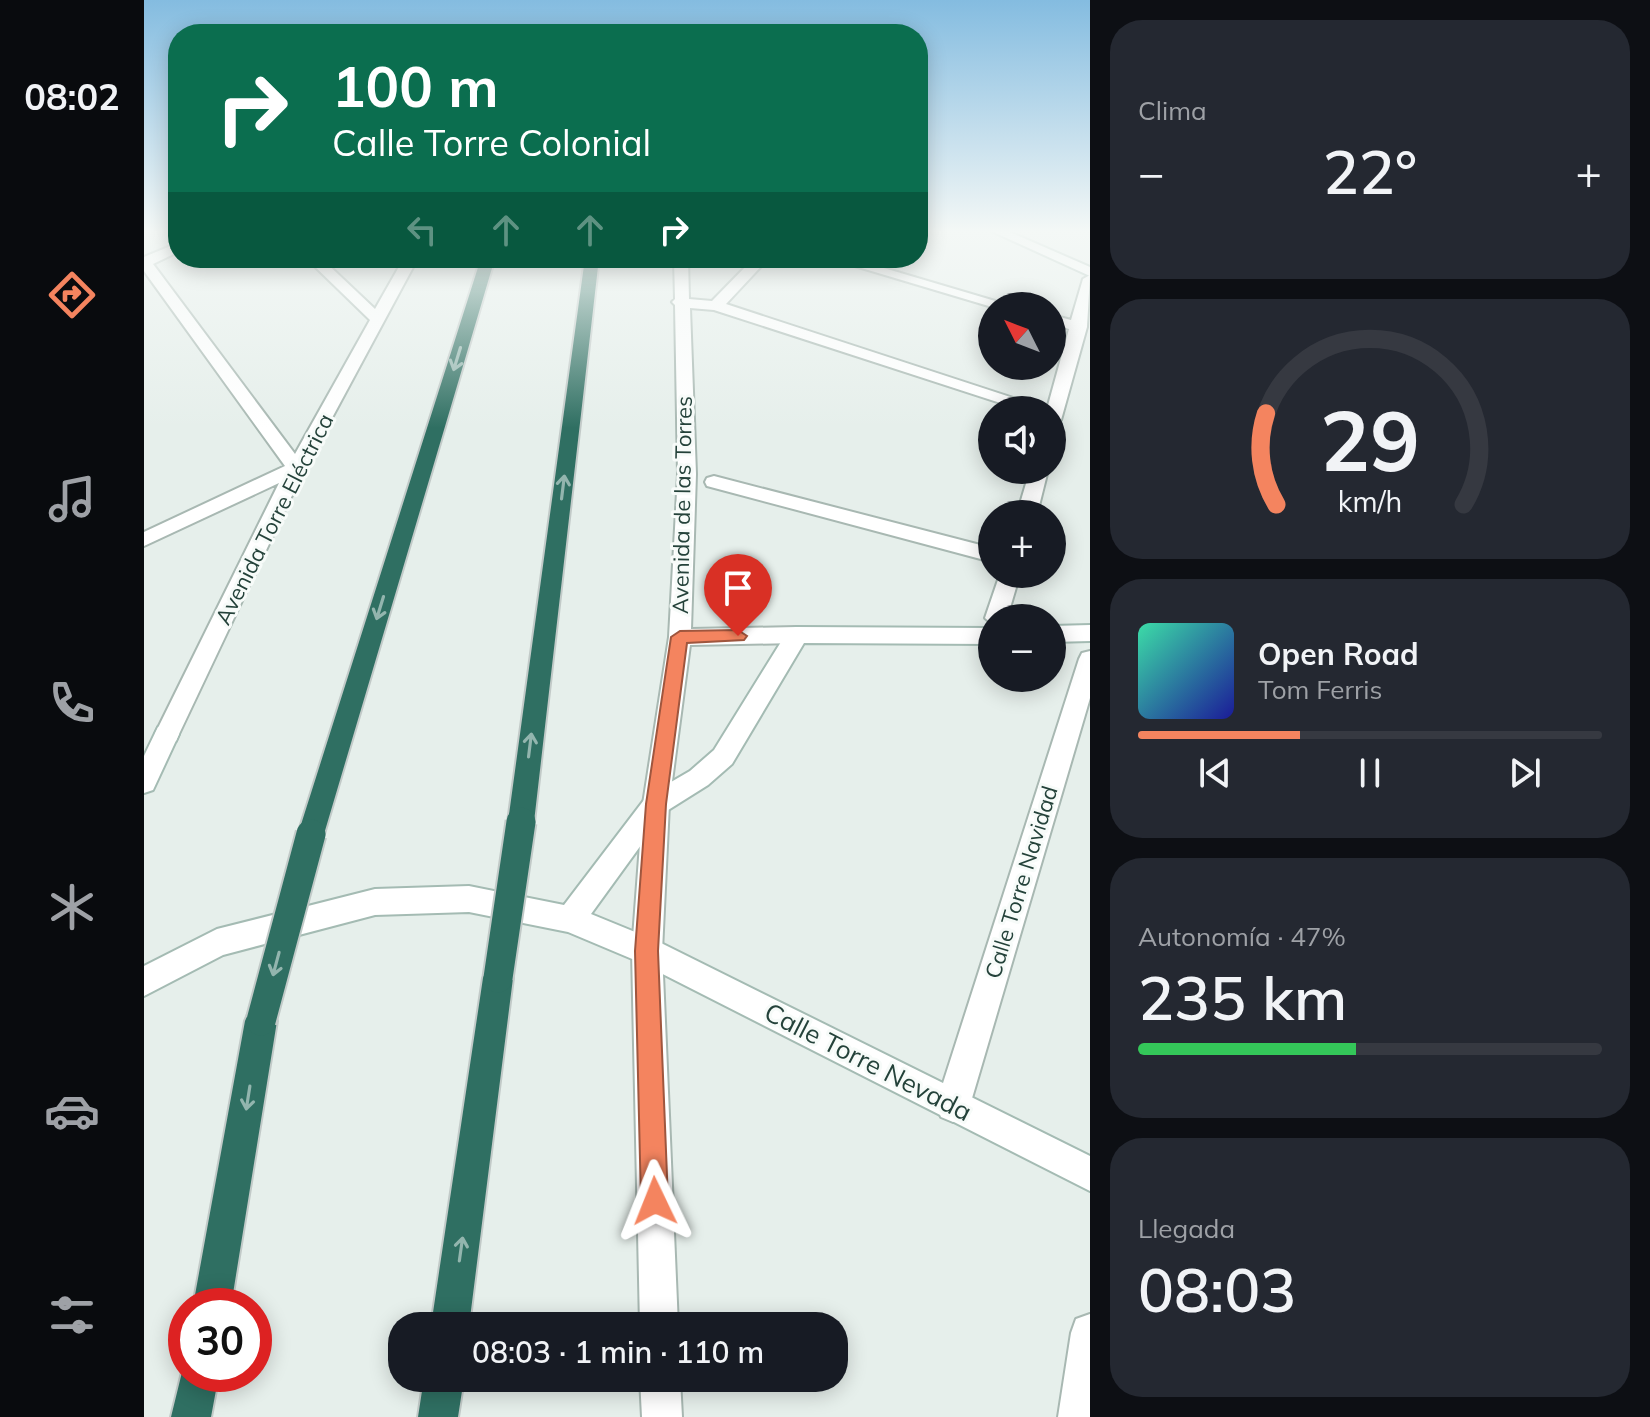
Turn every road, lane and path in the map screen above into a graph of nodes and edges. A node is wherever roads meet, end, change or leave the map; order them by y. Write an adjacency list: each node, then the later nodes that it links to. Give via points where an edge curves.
1 (161, 296): 16 (street)
2 (353, 296): 11 (street)
3 (390, 296): 11 (street, Avenida Torre Eléctrica)
4 (476, 296): 34 (highway, one-way to 34, bridge, via 311,834 261,1021)
5 (587, 296): 35 (highway, one-way to 5, bridge)
6 (679, 296): 9 (street, Avenida de las Torres)
7 (725, 296): 10 (street)
8 (1086, 296): 13 (street)
9 (679, 302): 10 (street); 24 (street, Avenida de las Torres, via 687,474)
10 (716, 306): 14 (street)
11 (377, 319): 16 (street, Avenida Torre Eléctrica)
12 (1066, 323): 13 (street)
13 (1079, 327): 15 (street)
14 (991, 396)
15 (1055, 396)
16 (296, 468): 18 (street); 26 (street, Avenida Torre Eléctrica)
17 (714, 482): 19 (street)
18 (144, 540)
19 (978, 551)
20 (978, 630): 23 (street)
21 (1090, 633): 22 (street)
22 (1066, 634)
23 (797, 635): 24 (street); 28 (street, via 723,757)
24 (680, 637): 28 (street, Avenida de las Torres)
25 (1090, 659): 32 (street, Calle Torre Navidad)
26 (156, 735): 27 (street, Avenida Torre Eléctrica)
27 (144, 783)
28 (656, 804): 29 (street); 30 (street, Avenida de las Torres)
29 (570, 919): 30 (street, Calle Torre Nevada); 31 (street, Calle Torre Nevada, via 469,899 375,902 217,943)
30 (647, 951): 32 (street, Calle Torre Nevada); 36 (street, Avenida de las Torres)
31 (144, 982)
32 (953, 1105): 33 (street, Calle Torre Nevada)
33 (1090, 1174)
34 (215, 1288)
35 (452, 1312)
36 (659, 1312)
37 (1090, 1333): 44 (street)
38 (196, 1392): 41 (highway)
39 (442, 1392): 42 (highway)
40 (661, 1392): 43 (street)
41 (191, 1417)
42 (438, 1417)
43 (662, 1417)
44 (1078, 1417)

